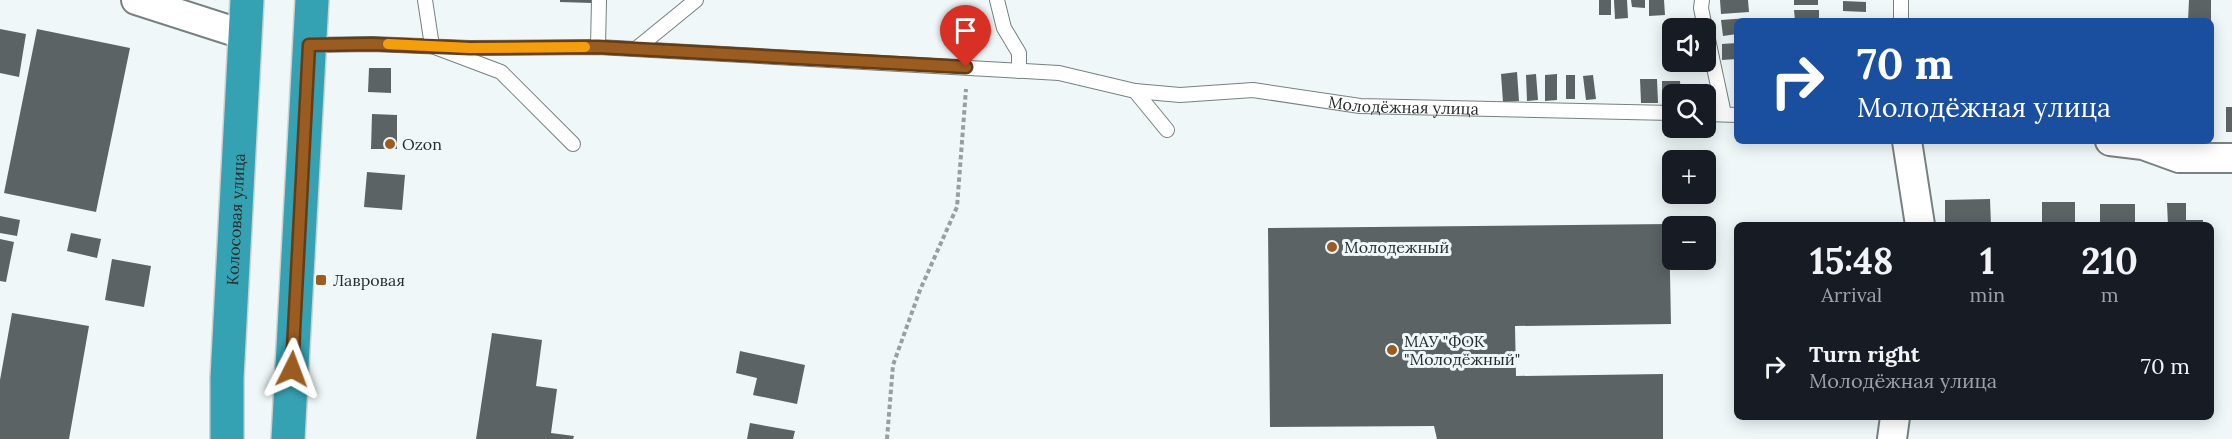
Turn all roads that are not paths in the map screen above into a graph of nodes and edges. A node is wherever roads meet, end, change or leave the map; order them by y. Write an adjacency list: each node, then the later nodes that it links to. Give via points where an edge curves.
1 (136, 0): 12 (street)
2 (247, 0): 12 (highway, Колосовая улица)
3 (312, 0): 13 (highway)
4 (425, 0): 14 (lane)
5 (600, 0): 15 (lane)
6 (696, 0): 16 (lane)
7 (998, 0): 18 (lane, via 1004,28 1018,53)
8 (1702, 0): 10 (lane)
9 (1901, 0): 11 (lane)
10 (1703, 18)
11 (1901, 18)
12 (245, 35): 29 (highway, Колосовая улица)
13 (309, 45): 14 (lane, Молодёжная улица); 30 (highway)
14 (432, 46): 15 (lane, Молодёжная улица); 23 (lane, via 501,72)
15 (598, 47): 16 (lane, Молодёжная улица)
16 (636, 49): 18 (lane, Молодёжная улица)
17 (1716, 66): 21 (lane)
18 (1019, 71): 19 (lane, Молодёжная улица, via 1059,73)
19 (1135, 91): 20 (lane, Молодёжная улица, via 1180,95 1253,90 1360,106); 22 (lane)
20 (1662, 113)
21 (1730, 114)
22 (1167, 130)
23 (573, 144)
24 (1907, 144): 27 (street)
25 (2135, 144): 26 (street, via 2179,158)
26 (2232, 158)
27 (1920, 222)
28 (1894, 420): 31 (street)
29 (227, 439)
30 (288, 439)
31 (1892, 439)

